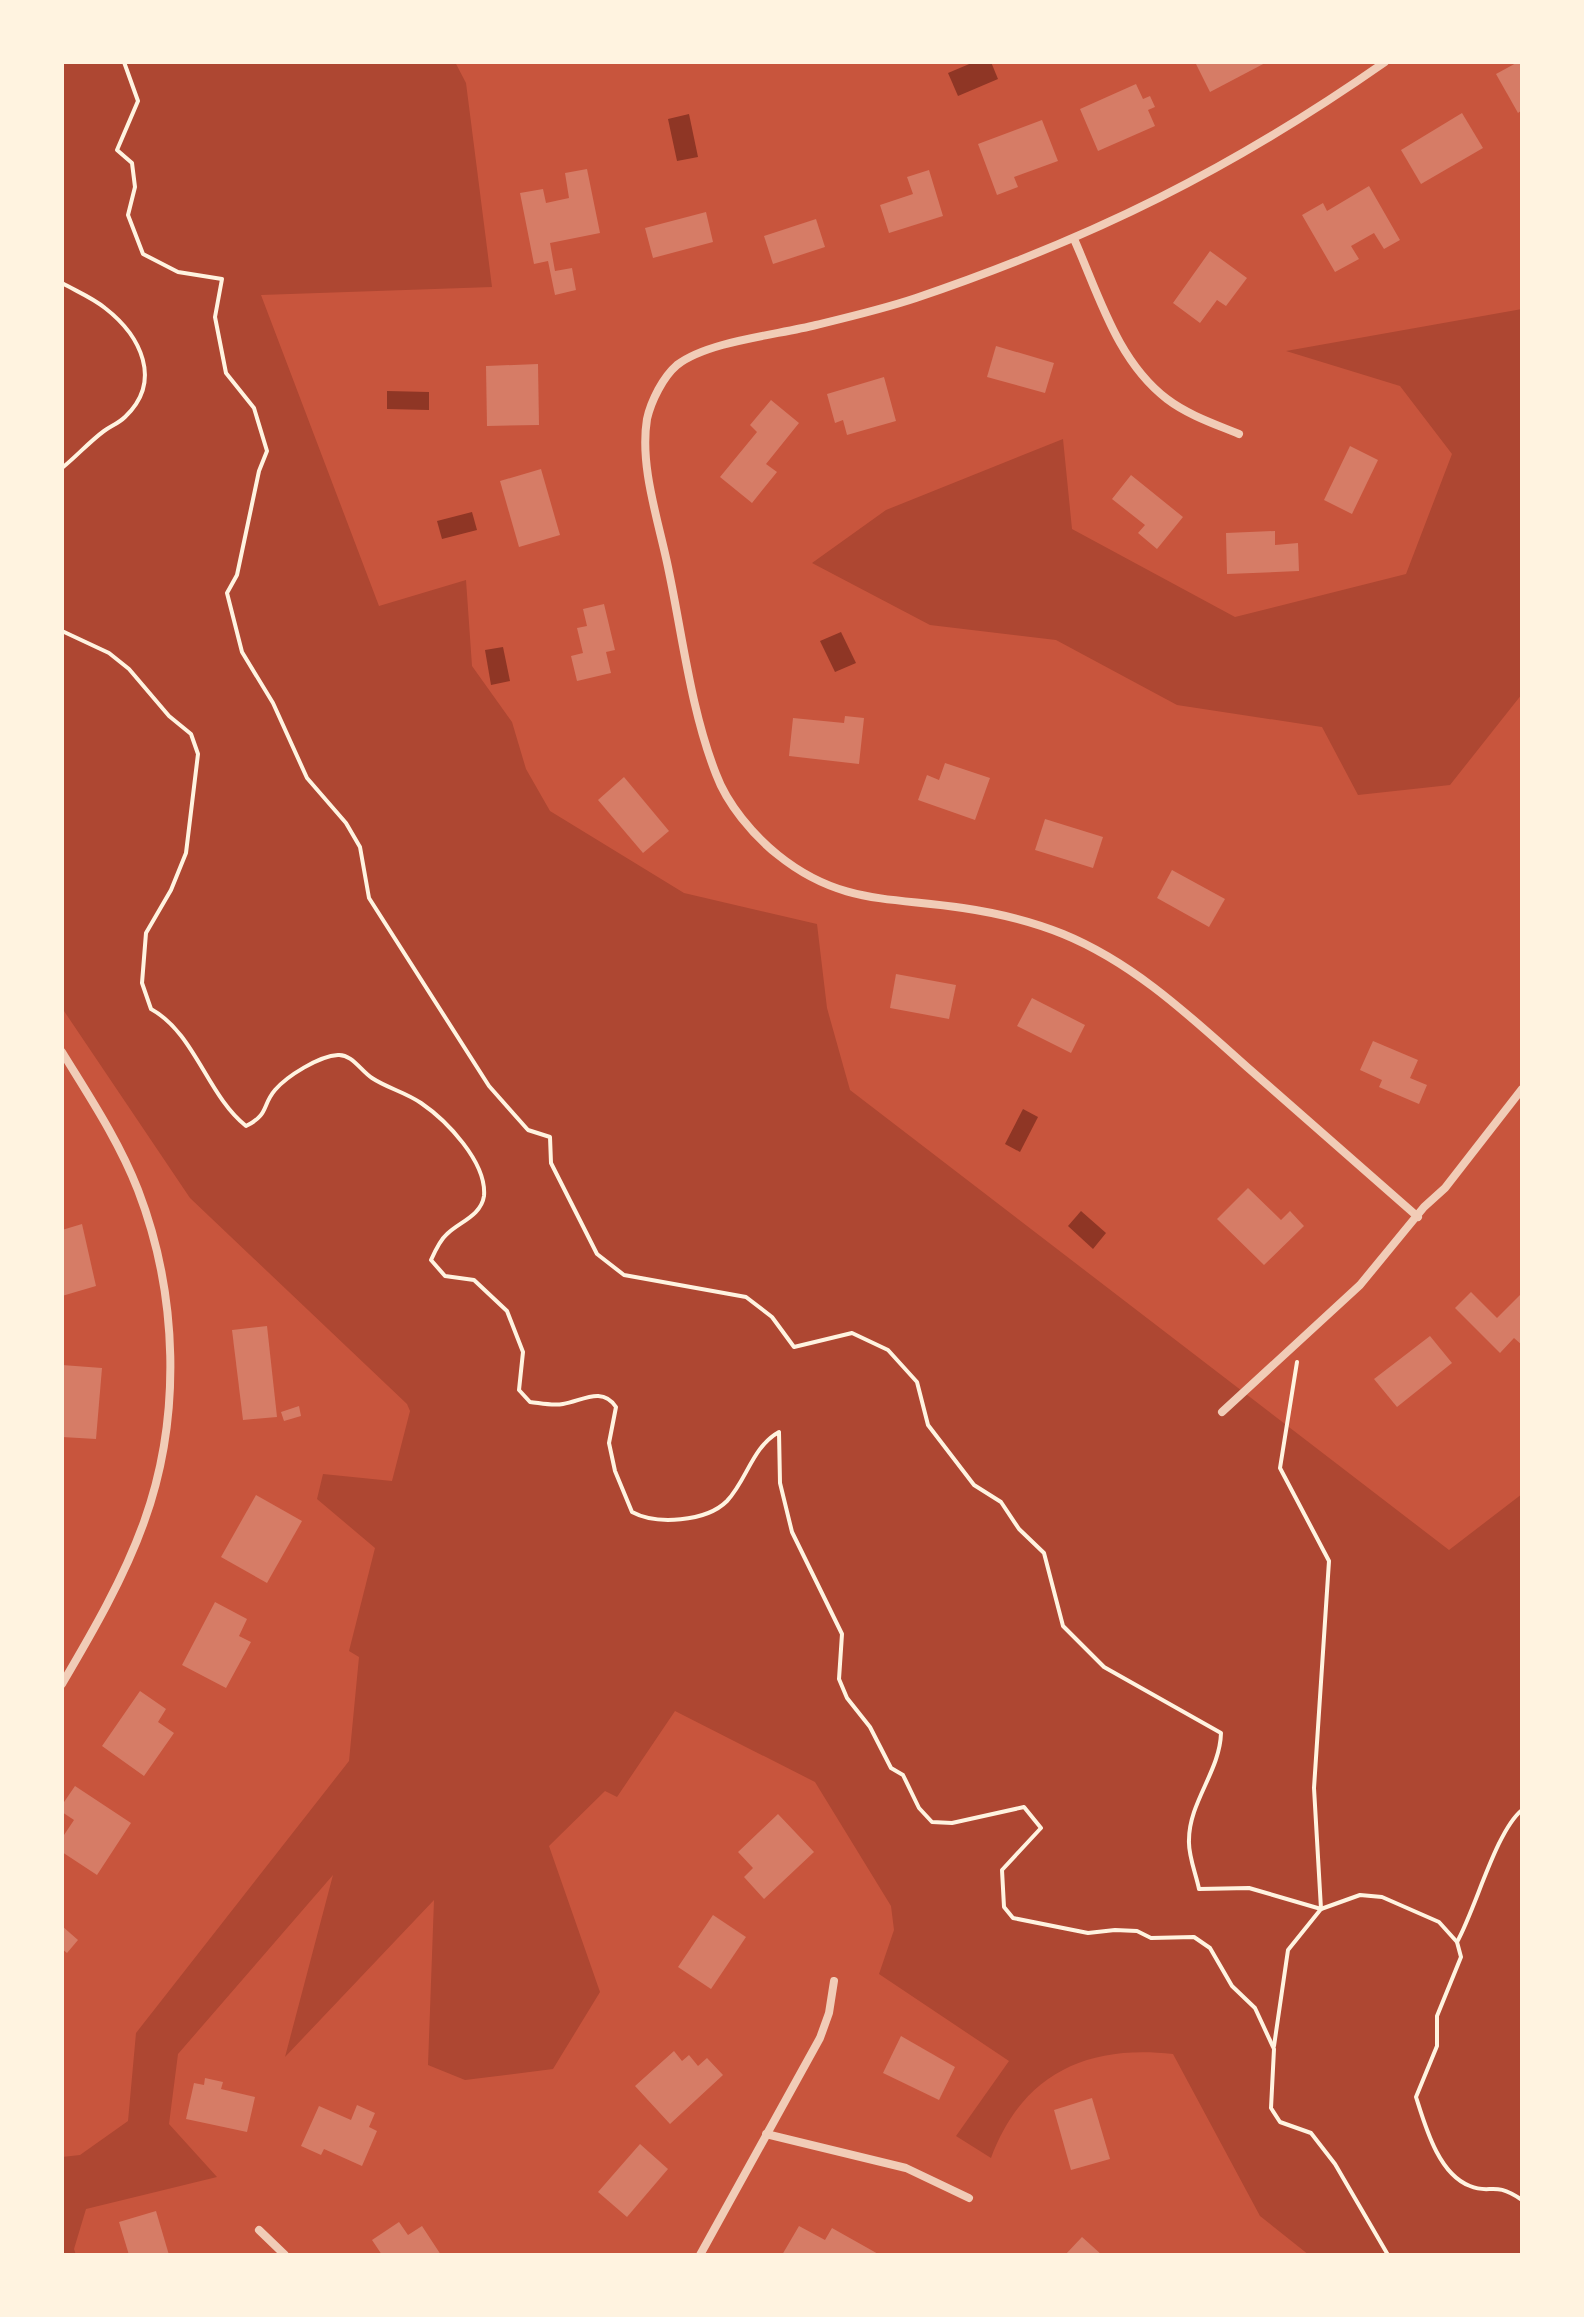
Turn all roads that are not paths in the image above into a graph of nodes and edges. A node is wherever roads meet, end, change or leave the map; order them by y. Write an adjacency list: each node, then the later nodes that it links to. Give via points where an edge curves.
1 (1385, 62): 2 (street, via 1266,142 1150,206)
2 (1074, 239): 3 (street, via 1127,358 1141,376 1181,408); 6 (street, via 909,300 732,342 678,364 658,390 647,419 647,464 717,778 766,845 809,876 878,901 962,908 1028,921 1126,967 1176,1004)
3 (1239, 434)
4 (62, 1052): 8 (street, via 137,1188 167,1305 171,1391 163,1458 144,1523)
5 (1522, 1089): 6 (street)
6 (1418, 1217): 7 (street, via 1360,1285)
7 (1222, 1412)
8 (62, 1684)
9 (834, 1981): 10 (street, via 820,2038)
10 (766, 2134): 11 (street, via 906,2168); 14 (street)
11 (969, 2198)
12 (259, 2230): 13 (street)
13 (285, 2255)
14 (700, 2255)

